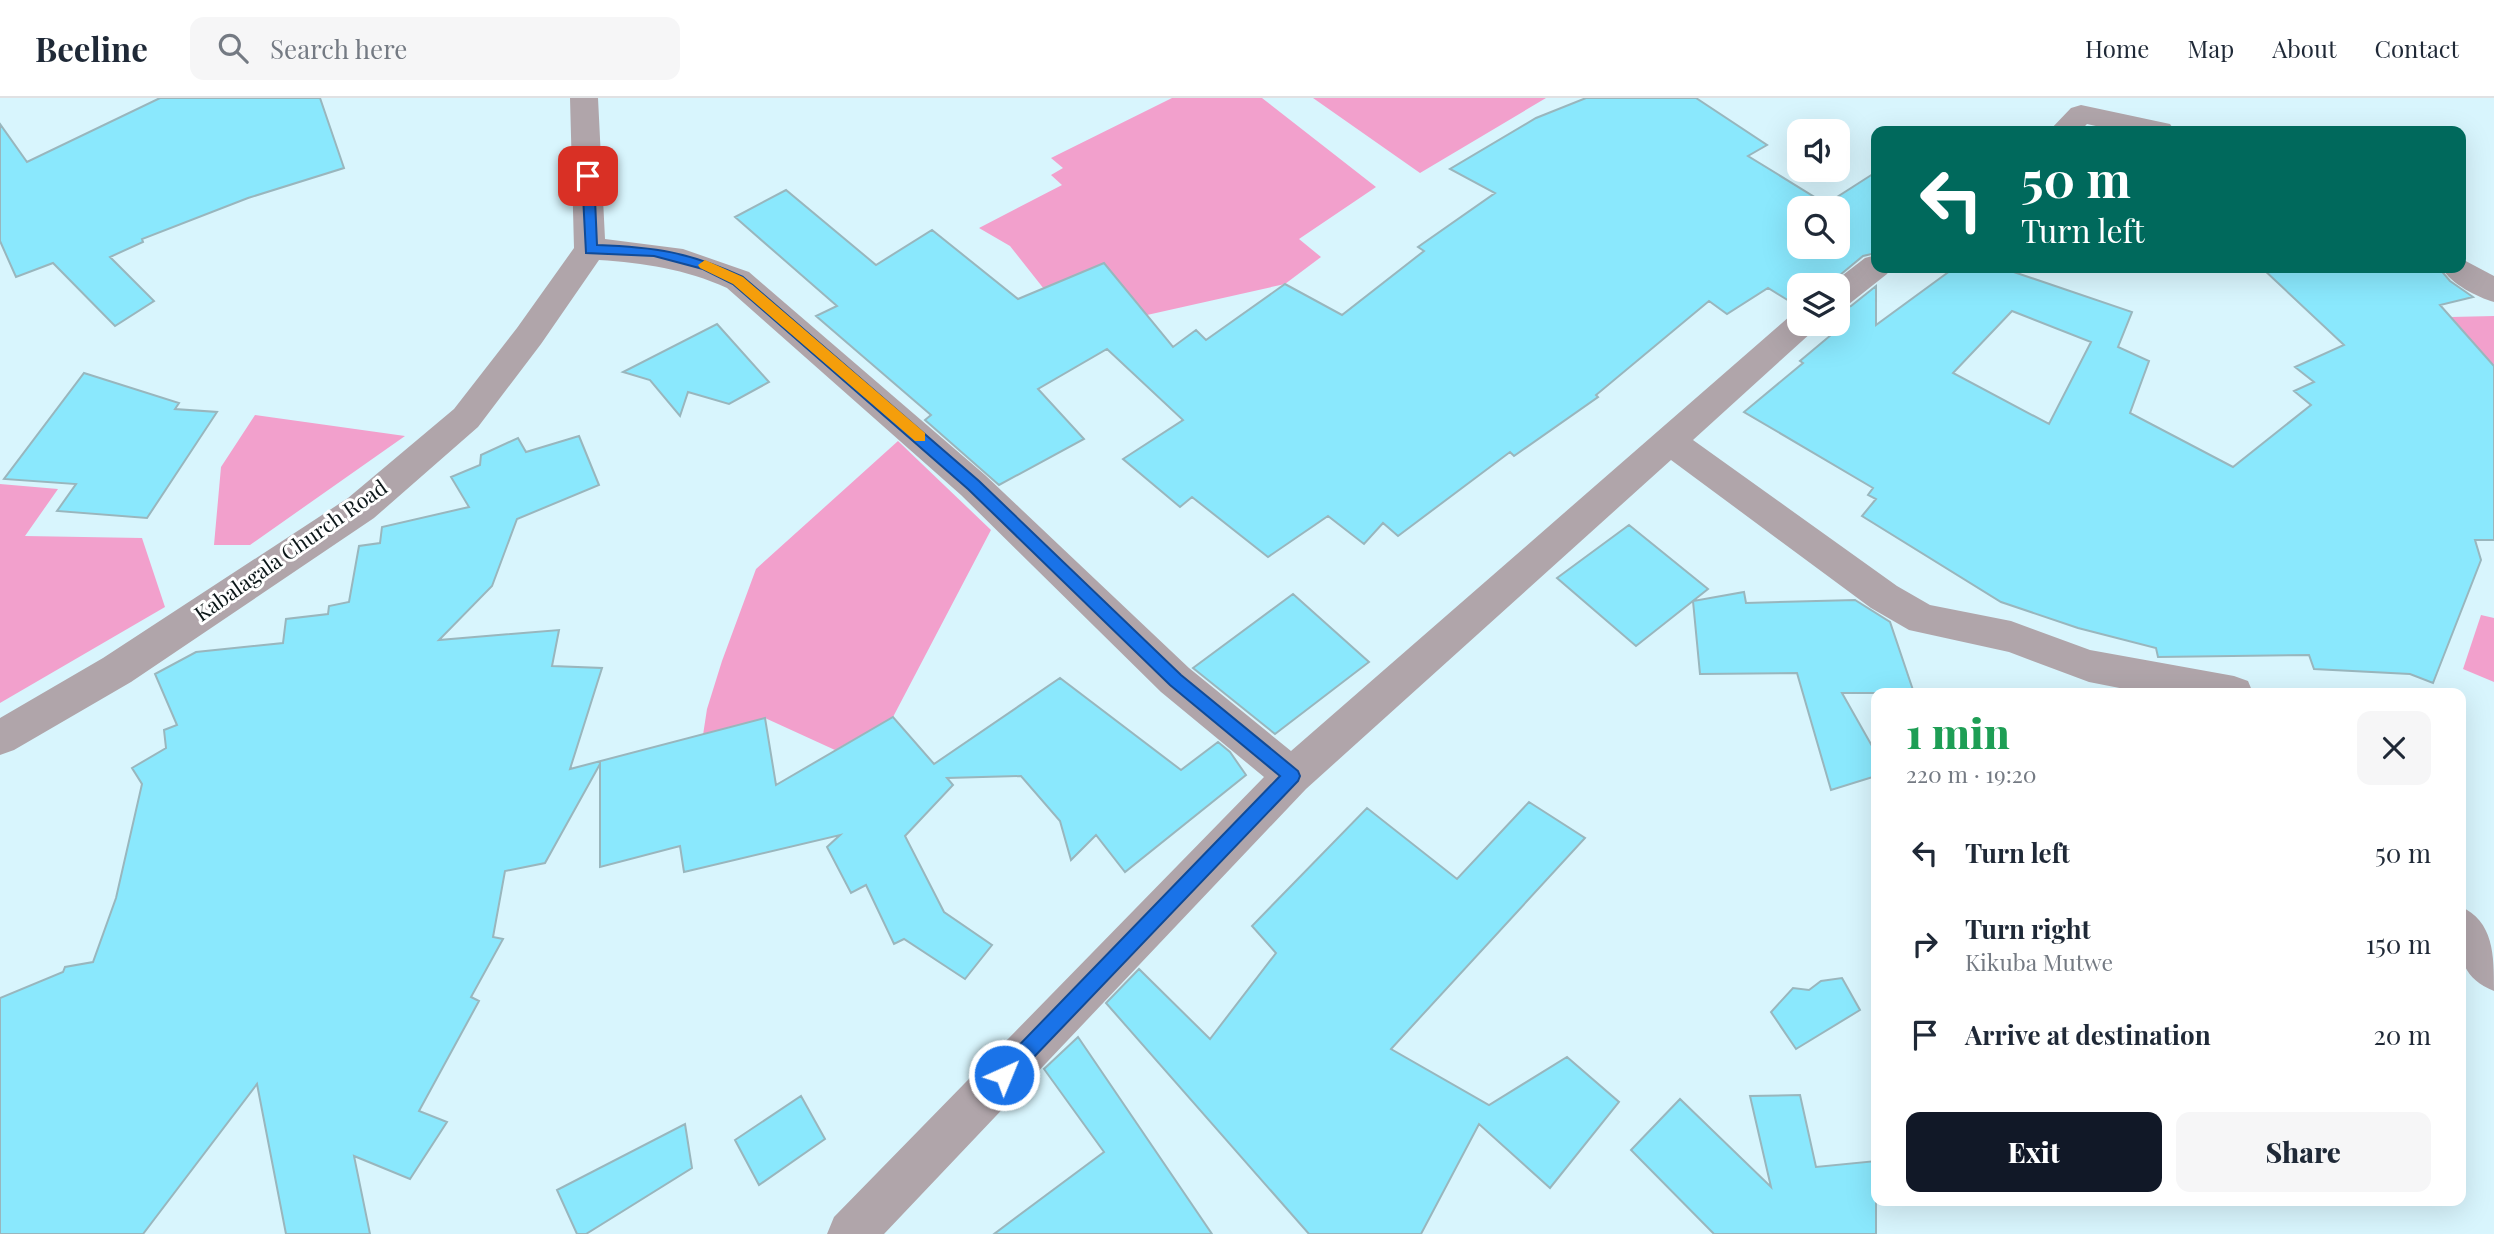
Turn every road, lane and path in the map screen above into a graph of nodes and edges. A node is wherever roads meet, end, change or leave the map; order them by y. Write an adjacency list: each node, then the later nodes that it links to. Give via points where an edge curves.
1 (584, 98): 4 (street)
2 (2072, 123): 3 (street)
3 (2105, 126)
4 (590, 249): 12 (street, Kabalagala Church Road, via 466,418 361,508 117,670); 13 (street, via 654,252 707,265 738,280 974,485 1175,680)
5 (1871, 271): 7 (street)
6 (2466, 273): 8 (street)
7 (1850, 287)
8 (2494, 291)
9 (1788, 336): 10 (street)
10 (1671, 442): 11 (street, via 1884,597 1922,619 2011,636 2089,666); 13 (street)
11 (2207, 688)
12 (0, 738)
13 (1292, 776): 16 (street)
14 (2466, 934): 15 (street)
15 (2494, 970)
16 (851, 1234)

